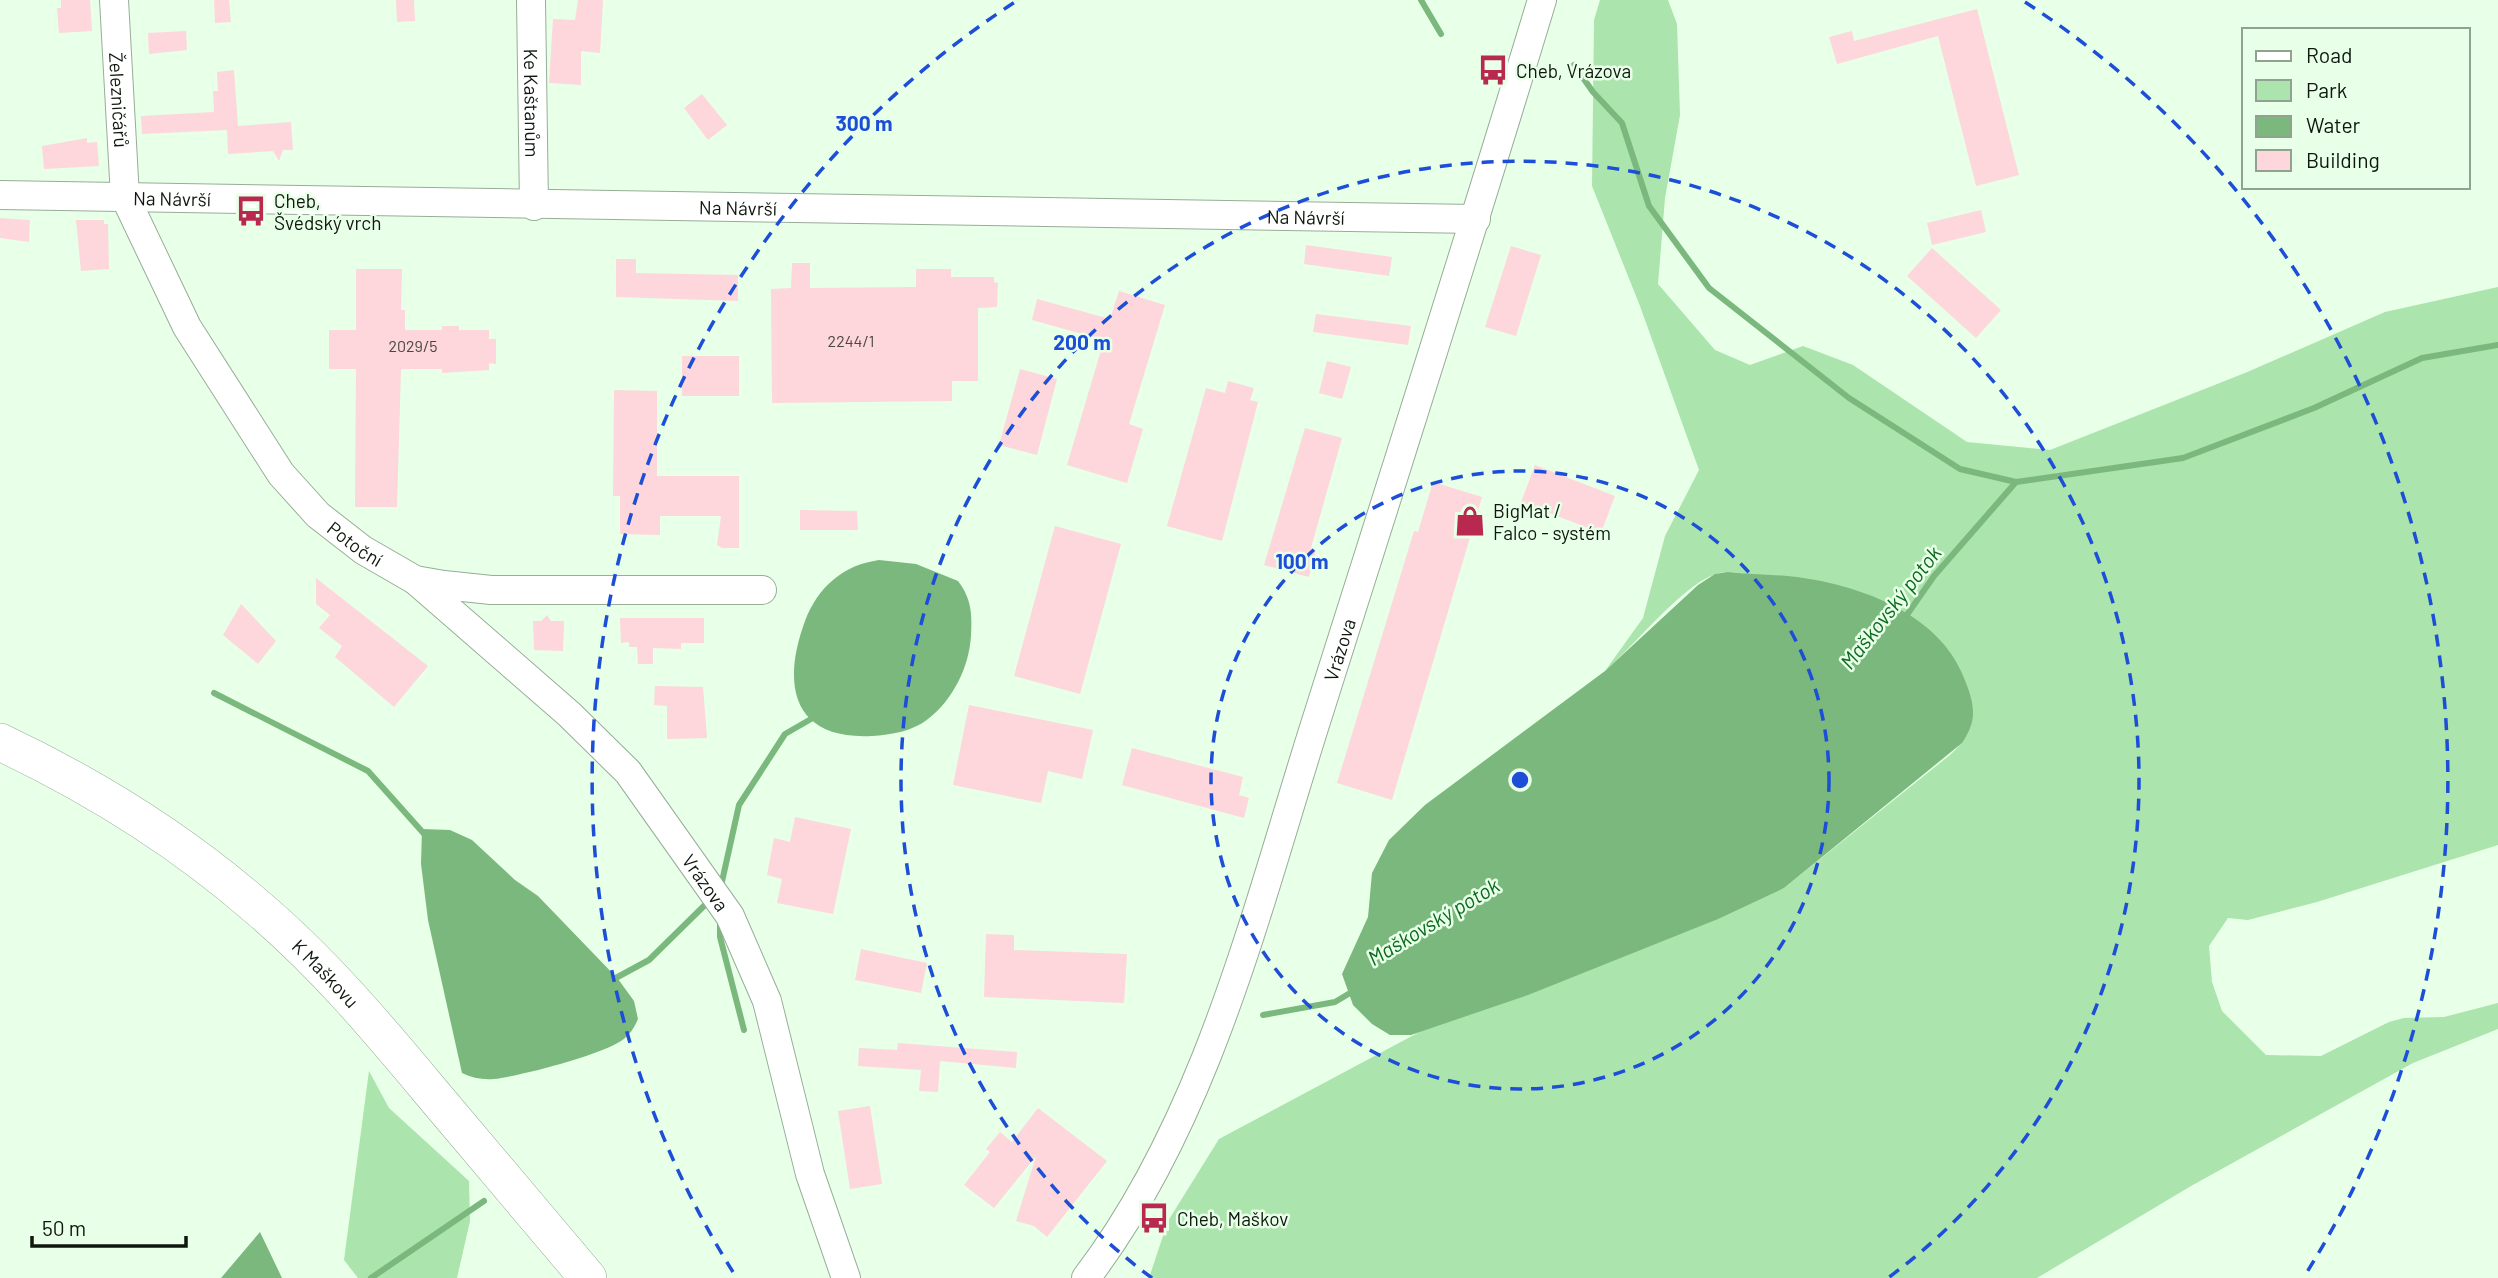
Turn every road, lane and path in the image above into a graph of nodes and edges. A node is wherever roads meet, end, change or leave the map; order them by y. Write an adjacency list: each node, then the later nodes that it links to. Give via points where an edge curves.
1 (114, 0): 5 (street, Železničářů)
2 (530, 0): 6 (street, Ke Kaštanům)
3 (1542, 0): 7 (street, Vrázova)
4 (0, 195): 5 (street, Na Návrší)
5 (125, 197): 6 (street, Na Návrší); 8 (street, Potoční, via 187,327 281,474 318,515 363,550)
6 (534, 206): 7 (street, Na Návrší)
7 (1475, 219): 13 (street, Vrázova, via 1235,976 1183,1109 1142,1195)
8 (415, 580): 9 (street, Potoční, via 491,590); 12 (street, Vrázova, via 569,714 628,772 730,916 767,1001 810,1174)
9 (762, 590)
10 (0, 742): 11 (main road, K Maškovu, via 146,821 259,908 361,1010)
11 (587, 1278)
12 (846, 1278)
13 (1086, 1278)

